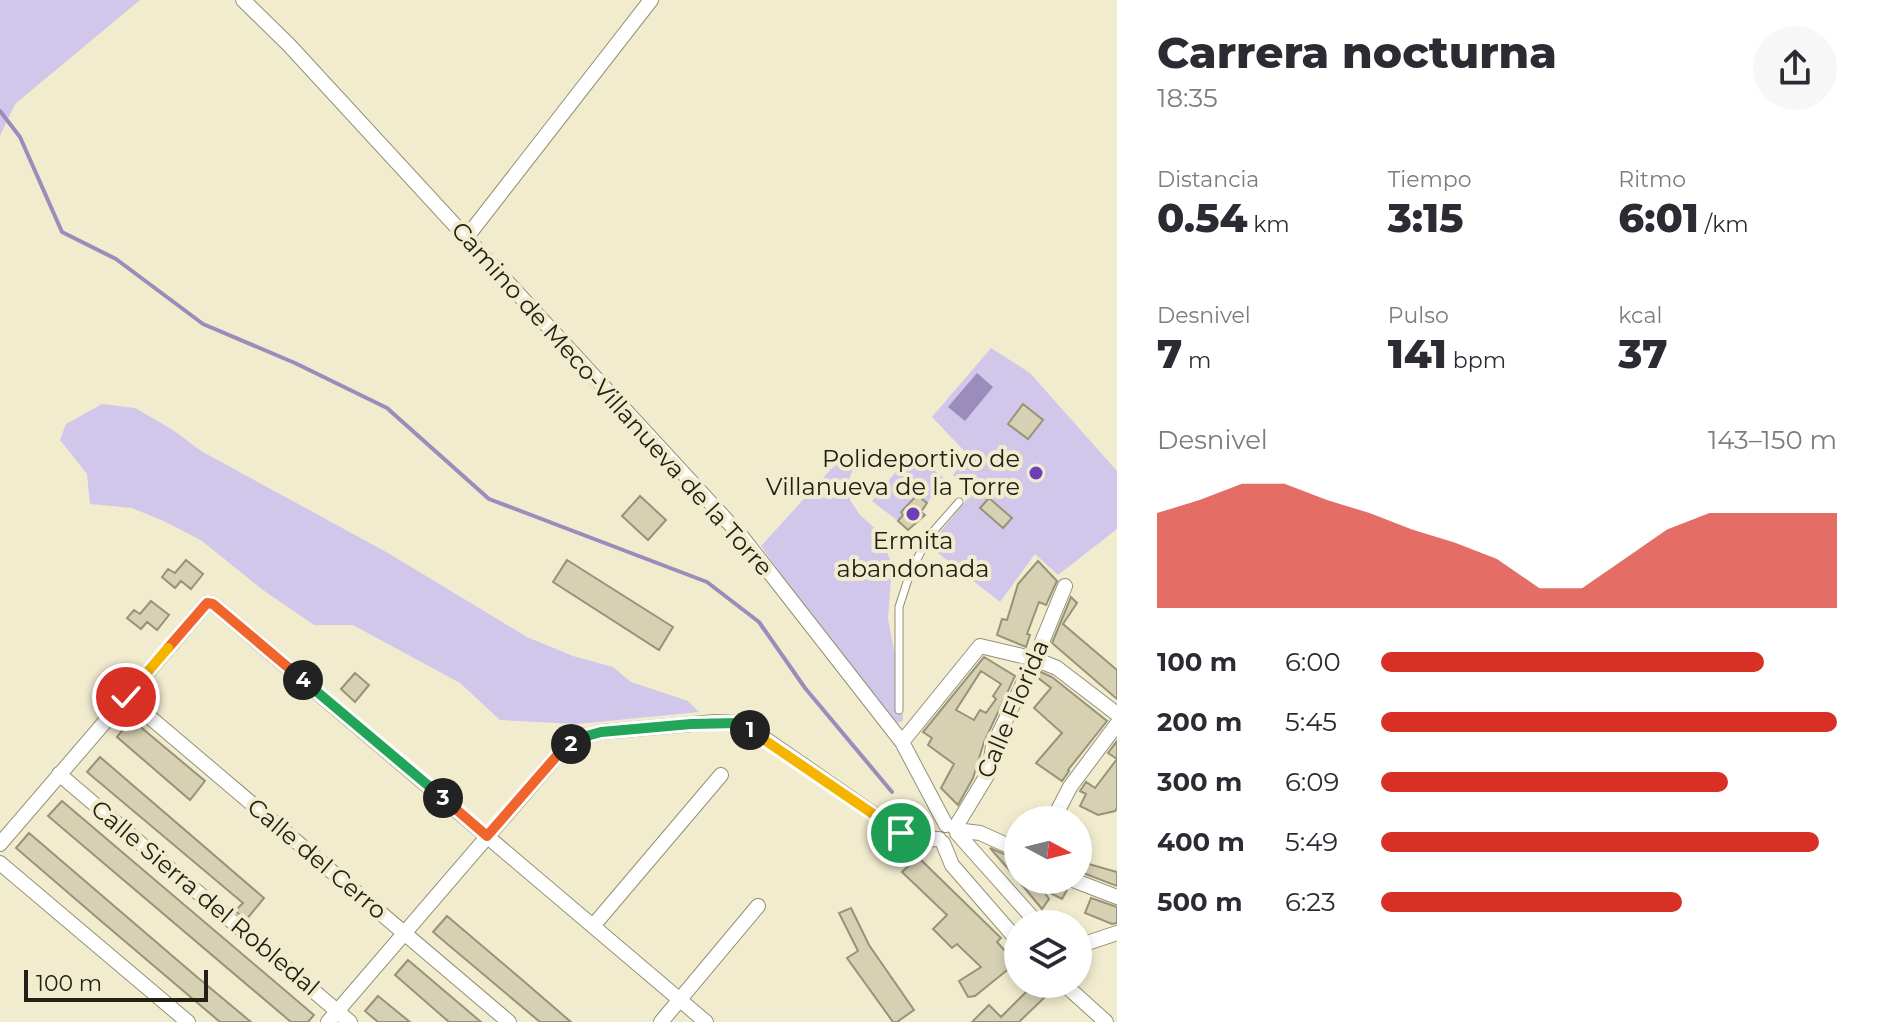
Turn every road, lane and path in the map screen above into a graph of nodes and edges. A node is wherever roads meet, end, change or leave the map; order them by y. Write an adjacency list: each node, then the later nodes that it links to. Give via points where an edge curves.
1 (243, 0): 3 (street, Camino de Meco-Villanueva de la Torre)
2 (651, 0): 3 (street)
3 (466, 238): 10 (street, Camino de Meco-Villanueva de la Torre, via 742,537)
4 (959, 502): 10 (lane, via 930,535 899,607 901,706)
5 (1065, 586): 6 (street, Calle Florida)
6 (1035, 659): 8 (street, via 1057,668); 11 (street, via 980,646); 15 (street, Calle Florida, via 993,746 989,772)
7 (126, 697): 12 (street); 16 (street, via 207,603); 27 (street, Calle del Cerro)
8 (1117, 714)
9 (1117, 724): 14 (street)
10 (888, 726): 11 (street, Camino de Meco-Villanueva de la Torre)
11 (902, 742): 15 (street, Camino de Meco-Villanueva de la Torre)
12 (59, 774): 18 (street); 32 (street, Calle Sierra del Robledal)
13 (721, 775): 26 (street)
14 (1060, 806)
15 (954, 829): 17 (street, Calle Florida, via 939,830); 19 (street); 24 (street, Camino de Meco-Villanueva de la Torre)
16 (487, 836): 17 (street, via 561,751 583,737 715,722 738,723 764,738 901,833); 26 (street); 27 (street)
17 (941, 841): 25 (street, via 952,865)
18 (0, 844)
19 (1004, 844)
20 (0, 863): 33 (street)
21 (1092, 887): 22 (street)
22 (1117, 897)
23 (758, 906): 31 (street)
24 (1026, 910)
25 (1004, 925)
26 (593, 926): 31 (street)
27 (404, 933): 32 (street); 35 (street, Calle del Cerro)
28 (1117, 933): 29 (street)
29 (1092, 941)
30 (1079, 998): 38 (street)
31 (679, 1000): 36 (street); 37 (street)
32 (333, 1017): 34 (street, Calle Sierra del Robledal)
33 (188, 1022)
34 (350, 1022)
35 (509, 1022)
36 (661, 1022)
37 (706, 1022)
38 (1106, 1022)

